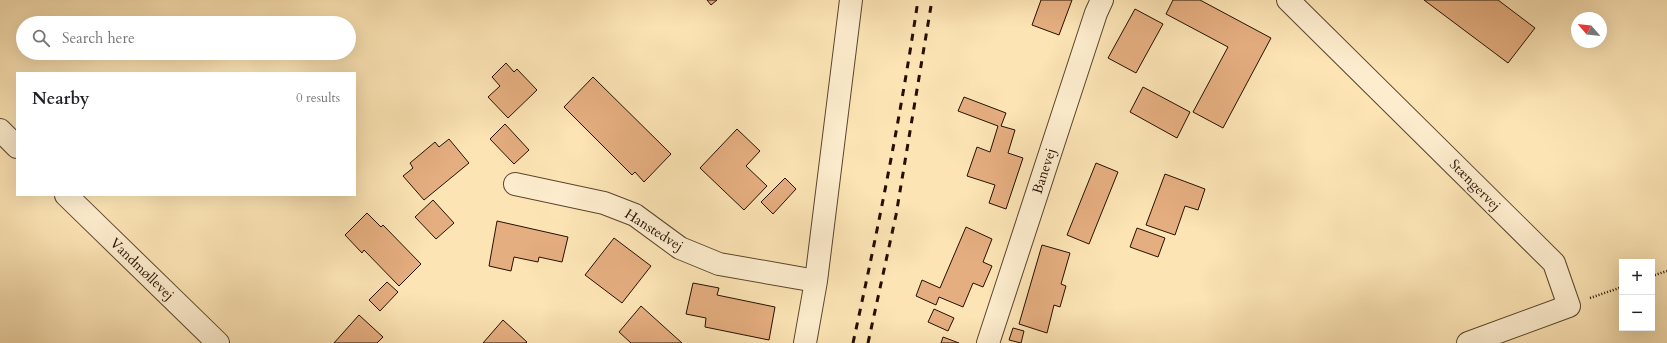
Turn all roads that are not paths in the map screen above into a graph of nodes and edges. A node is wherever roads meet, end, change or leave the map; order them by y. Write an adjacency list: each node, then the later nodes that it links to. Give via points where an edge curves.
1 (851, 0): 8 (street)
2 (1102, 0): 11 (street, Banevej)
3 (1288, 0): 12 (street, Stængervej, via 1554,263 1569,306)
4 (0, 130): 5 (street)
5 (16, 146)
6 (515, 184): 8 (street, Hanstedvej, via 610,205 635,216 680,248 719,264)
7 (67, 196): 9 (street, Vandmøllevej)
8 (816, 281): 10 (street)
9 (218, 343)
10 (805, 343)
11 (988, 343)
12 (1468, 343)

